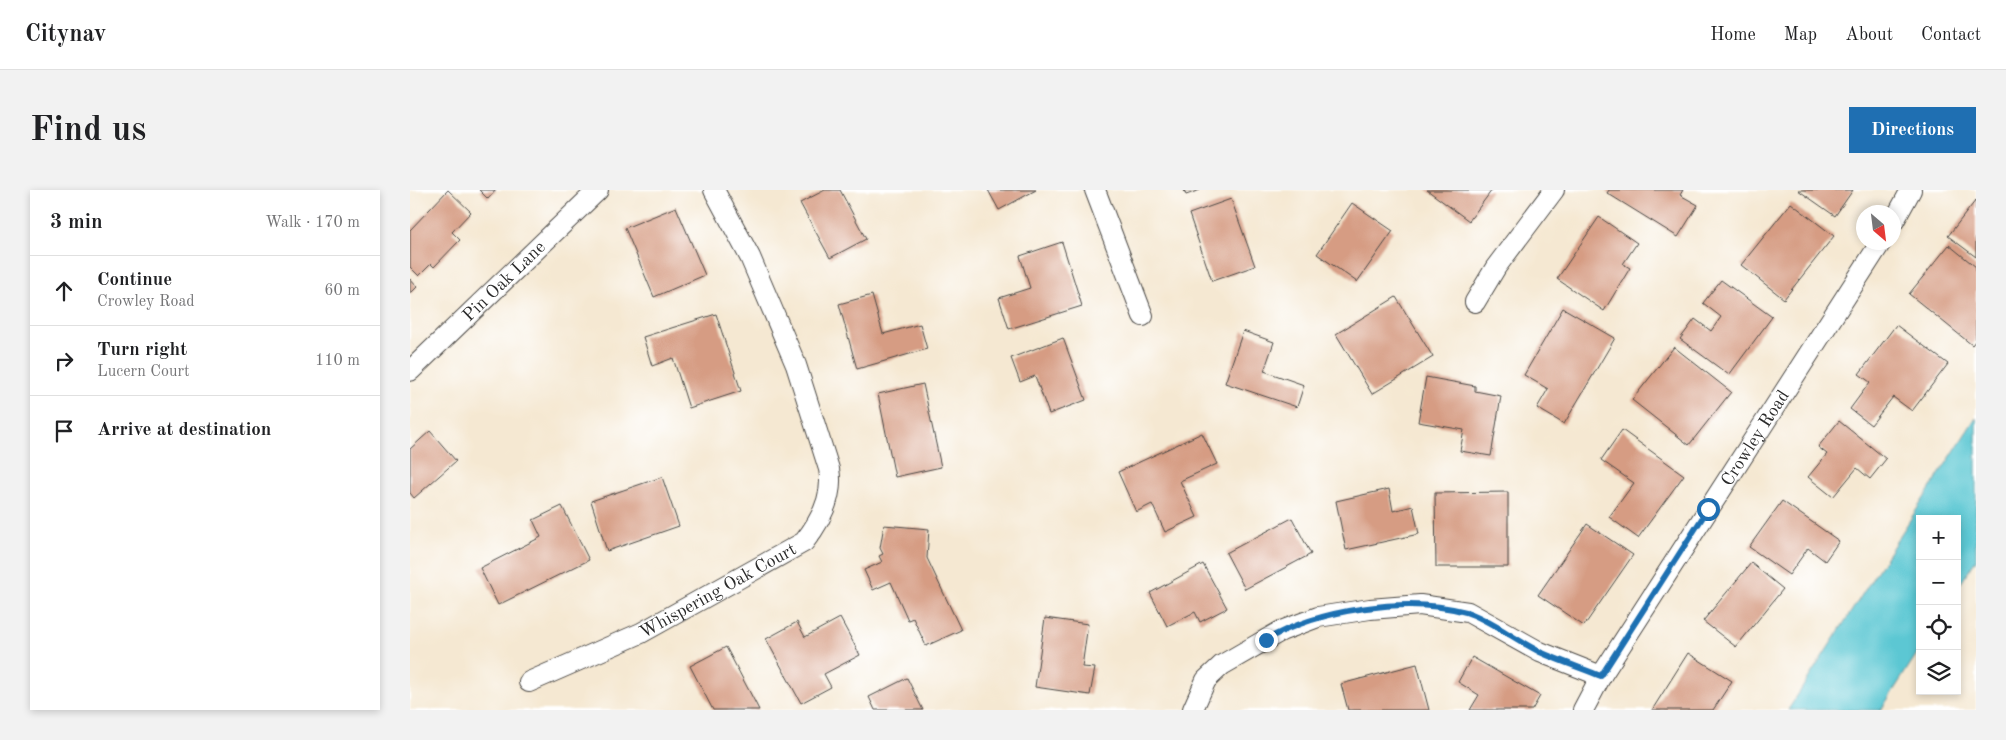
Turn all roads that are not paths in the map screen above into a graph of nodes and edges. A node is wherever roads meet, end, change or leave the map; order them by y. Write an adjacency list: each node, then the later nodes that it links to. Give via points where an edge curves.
1 (598, 190): 10 (street, Pin Oak Lane)
2 (714, 190): 12 (street, Whispering Oak Court, via 750,257 796,365 829,469 831,479 826,503 817,525 804,542 642,633)
3 (1095, 190): 9 (street)
4 (1554, 190): 8 (street, via 1496,267)
5 (1912, 190): 6 (street)
6 (1901, 210)
7 (1876, 250): 11 (street, Crowley Road)
8 (1475, 302)
9 (1143, 316)
10 (410, 371)
11 (1601, 676): 13 (street, via 1540,652 1468,612 1420,605 1318,617 1281,631 1222,665 1206,680); 14 (street, Crowley Road)
12 (528, 682)
13 (1193, 708)
14 (1583, 710)

